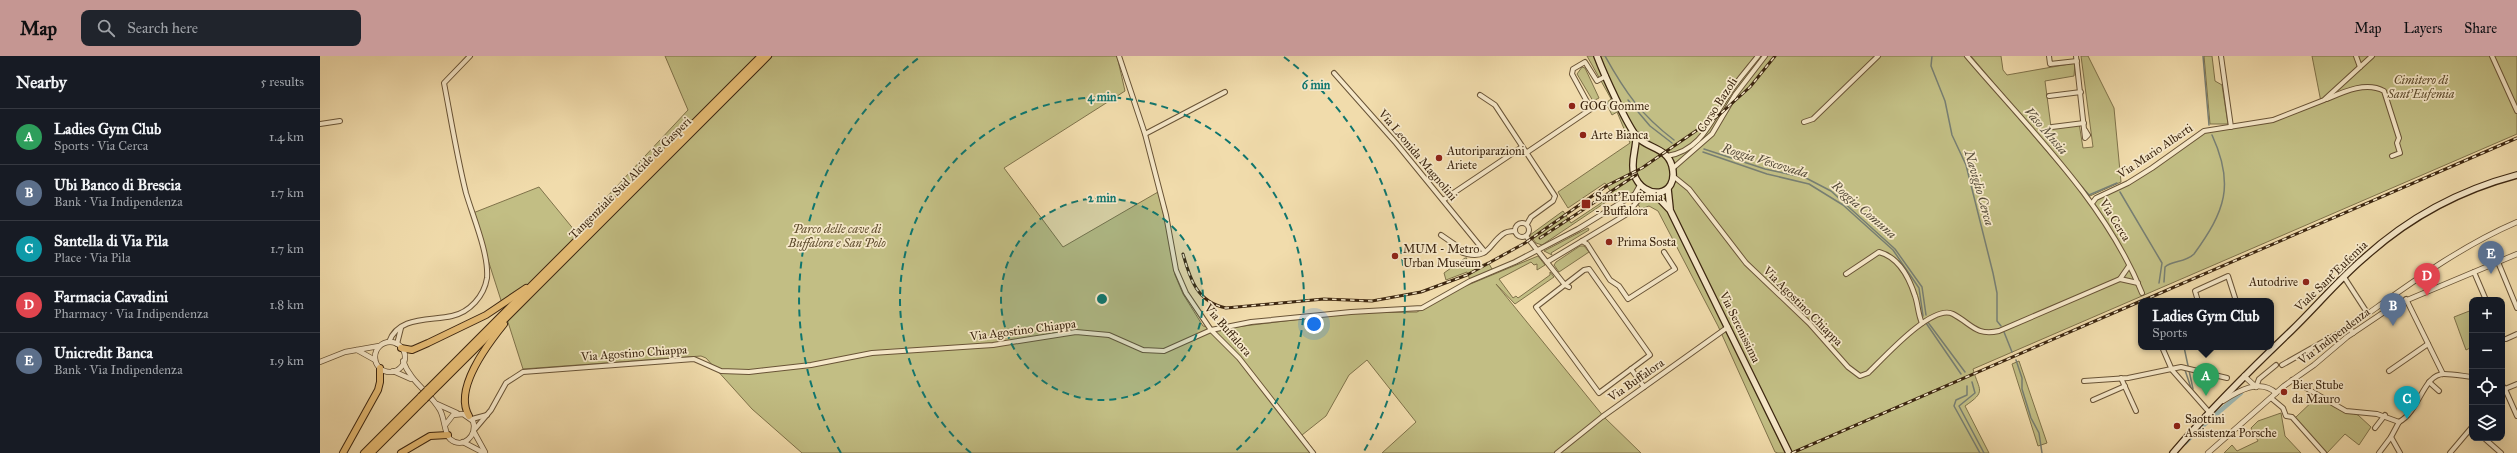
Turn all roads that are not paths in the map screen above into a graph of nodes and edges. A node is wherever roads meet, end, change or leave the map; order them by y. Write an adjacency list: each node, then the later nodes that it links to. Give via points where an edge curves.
1 (470, 56): 83 (street, via 444,82 466,191 485,261 485,284 478,300 464,312 454,316 409,322)
2 (761, 56): 70 (highway, Tangenziale Sud Alcide de Gasperi)
3 (768, 56): 75 (highway, Tangenziale Sud Alcide de Gasperi)
4 (1119, 56): 33 (street, Via Buffalora)
5 (1758, 56): 39 (street, Corso Bazoli, via 1725,99 1706,132 1680,154)
6 (1765, 56): 41 (street, Corso Bazoli, via 1742,85 1712,134)
7 (1878, 56): 27 (street, via 1813,119)
8 (1967, 56): 49 (street, Via Cerca)
9 (2049, 56): 15 (street, via 2050,64)
10 (2221, 56): 31 (street)
11 (2356, 56): 16 (street)
12 (2372, 56): 16 (street, Via Mario Alberti)
13 (2492, 56): 24 (street)
14 (1597, 57): 18 (main road)
15 (2077, 58): 20 (street)
16 (2360, 67): 23 (street, Via Mario Alberti)
17 (1334, 73): 48 (street, Via Leonida Magnolini)
18 (1606, 76): 34 (main road); 38 (street, via 1598,81 1585,62 1573,69 1572,74 1591,109)
19 (1225, 92): 33 (street)
20 (2081, 92): 22 (street); 28 (street)
21 (1480, 95): 36 (street, via 1495,105)
22 (2049, 96)
23 (2324, 100): 31 (street, Via Mario Alberti, via 2273,120); 40 (street, Via Mario Alberti, via 2352,89 2384,91 2399,138 2397,143 2400,153)
24 (2515, 101): 25 (street)
25 (2517, 110)
26 (340, 121): 29 (street)
27 (1804, 122)
28 (2084, 123): 30 (street); 32 (street)
29 (320, 124)
30 (2052, 127)
31 (2231, 127): 49 (street, Via Mario Alberti, via 2197,134 2152,168)
32 (2085, 130)
33 (1145, 134): 86 (street, Via Buffalora, via 1166,215 1177,274 1196,310)
34 (1636, 135): 35 (main road); 37 (main road)
35 (1648, 145): 37 (main road); 39 (main road, via 1660,149)
36 (1522, 147): 38 (street); 48 (street)
37 (1635, 152): 45 (main road, via 1633,169)
38 (1526, 153): 52 (street, via 1555,196 1553,201 1531,217)
39 (1667, 156): 41 (main road, Via Serenissima)
40 (2392, 156)
41 (1672, 169): 43 (main road, Via Serenissima)
42 (2517, 175): 66 (main road, Viale Sant'Eufemia, via 2481,186 2425,212 2387,238)
43 (1673, 176): 44 (street, Via Agostino Chiappa); 46 (main road, Via Serenissima)
44 (1682, 183): 46 (street); 82 (street, Via Agostino Chiappa, via 1689,188 1746,263 1809,323 1855,374 1860,376 1868,373)
45 (1640, 185): 47 (main road, Via Serenissima); 57 (street, Via Agostino Chiappa, via 1635,194)
46 (1669, 188): 47 (main road); 50 (main road, Via Serenissima)
47 (1653, 193): 50 (main road, Via Serenissima); 56 (street, via 1640,198 1630,212)
48 (1443, 200): 58 (street, Via Leonida Magnolini)
49 (2093, 202): 63 (street, Via Cerca)
50 (1670, 210): 84 (main road, Via Serenissima)
51 (2517, 222): 77 (street, via 2469,245)
52 (1526, 224): 53 (street, via 1518,224); 55 (street, via 1530,230)
53 (1515, 231): 55 (street, via 1520,236); 58 (street, via 1503,234)
54 (1441, 235): 58 (street, via 1459,250 1471,255)
55 (1526, 236): 57 (street)
56 (1582, 241): 59 (street, via 1610,280 1619,286 1628,299 1674,269); 61 (street)
57 (1538, 250): 61 (street); 86 (street, Via Agostino Chiappa, via 1415,310 1351,312 1251,322)
58 (1485, 252)
59 (1664, 252)
60 (2517, 254): 62 (street, Via Indipendenza)
61 (1548, 262): 69 (street)
62 (2498, 262): 64 (street, Via Indipendenza); 79 (street)
63 (2129, 266): 67 (street); 68 (street, Via Cerca)
64 (2474, 272): 72 (street); 76 (street, Via Indipendenza)
65 (1846, 274): 82 (street, via 1879,252 1889,255 1906,275)
66 (2344, 277): 81 (street); 94 (main road, Viale Sant'Eufemia)
67 (2120, 279): 68 (street); 82 (street, Via Agostino Chiappa, via 1999,331 1980,332 1946,312)
68 (2138, 283): 71 (street, Via Cerca)
69 (1567, 286): 104 (street, via 1584,270 1591,271 1650,355); 104 (street, via 1536,307 1599,393)
70 (530, 287): 80 (highway, Tangenziale Sud Alcide de Gasperi); 93 (highway, via 486,315 428,343 412,350)
71 (2142, 293)
72 (2485, 297)
73 (2197, 298): 74 (street, via 2195,291 2228,276)
74 (2235, 298)
75 (524, 299): 80 (highway, Tangenziale Sud Alcide de Gasperi); 136 (highway, via 491,341 470,378 463,400)
76 (2406, 299): 78 (street, Via Indipendenza); 91 (street)
77 (2390, 300): 78 (street); 81 (street)
78 (2393, 306): 87 (street, Via Indipendenza)
79 (2517, 308)
80 (507, 314): 125 (highway, bridge)
81 (2368, 314): 85 (street)
82 (1922, 323)
83 (401, 327): 90 (street, via 392,335); 93 (street)
84 (1728, 327): 119 (street, Via Buffalora); 153 (main road, Via Serenissima)
85 (2349, 328): 87 (street); 102 (street)
86 (1211, 330): 133 (street, Via Agostino Chiappa, via 1159,352 1143,350 1114,336 1076,332 993,345 872,353 811,365 749,372 721,371 694,359 529,371 516,375 506,382); 151 (street, Via Buffalora, via 1239,358)
87 (2353, 333): 114 (street, Via Indipendenza)
88 (2517, 334): 89 (street)
89 (2506, 338)
90 (389, 342): 92 (street); 93 (street)
91 (2428, 344): 107 (street); 108 (street)
92 (379, 346): 95 (street); 98 (street)
93 (400, 346): 99 (street)
94 (2274, 346)
95 (358, 350): 98 (street); 100 (street, via 340,353)
96 (2163, 350): 105 (street)
97 (2270, 350): 109 (main road, Viale Sant'Eufemia)
98 (375, 360): 103 (street)
99 (404, 361): 106 (street); 113 (street)
100 (320, 362)
101 (2276, 365): 120 (street, via 2259,379)
102 (2282, 365)
103 (380, 368): 106 (street); 146 (highway, via 378,390)
104 (1631, 370): 119 (street)
105 (2172, 370): 111 (street); 112 (street, via 2181,367); 131 (street)
106 (393, 371): 113 (street)
107 (2388, 371)
108 (2443, 374): 110 (street); 116 (street, via 2433,377)
109 (2244, 376): 120 (street); 129 (main road, Viale Sant'Eufemia)
110 (2469, 377)
111 (2121, 378): 115 (street); 118 (street)
112 (2227, 378)
113 (412, 380): 128 (street)
114 (2292, 380): 123 (street, Via Indipendenza); 134 (street, via 2346,411)
115 (2084, 381)
116 (2429, 382): 122 (street); 137 (street, via 2418,404)
117 (2517, 384): 121 (street)
118 (2125, 386): 127 (street); 130 (street)
119 (1644, 387): 152 (street, Via Buffalora)
120 (2256, 387): 123 (street); 129 (street, via 2246,387)
121 (2505, 388)
122 (2439, 391)
123 (2276, 393): 126 (street, Via Indipendenza)
124 (2505, 393): 135 (street)
125 (423, 397): 147 (highway); 148 (highway)
126 (2271, 398): 155 (street, Via Indipendenza); 156 (street)
127 (2093, 400)
128 (435, 403): 132 (street); 138 (street)
129 (2219, 403): 131 (main road, Viale Sant'Eufemia)
130 (2136, 411)
131 (2209, 412): 154 (main road, Viale Sant'Eufemia)
132 (458, 413): 136 (street); 138 (street, via 450,417)
133 (487, 415): 136 (street); 140 (street, Via Agostino Chiappa)
134 (2385, 415): 137 (street); 139 (street)
135 (2517, 416)
136 (470, 418): 140 (street)
137 (2399, 422): 143 (street)
138 (446, 424): 142 (street)
139 (2375, 428)
140 (474, 430): 145 (street, via 471,438); 150 (street)
141 (2469, 431): 159 (street)
142 (448, 436): 145 (street, via 454,441); 149 (highway, via 430,436)
143 (2391, 438): 157 (street); 158 (street)
144 (2487, 441): 160 (street)
145 (463, 442): 150 (street)
146 (343, 453)
147 (364, 453)
148 (371, 453)
149 (401, 453)
150 (485, 453)
151 (1313, 453)
152 (1557, 453)
153 (1789, 453)
154 (2173, 453)
155 (2208, 453)
156 (2324, 453)
157 (2378, 453)
158 (2400, 453)
159 (2450, 453)
160 (2501, 453)

